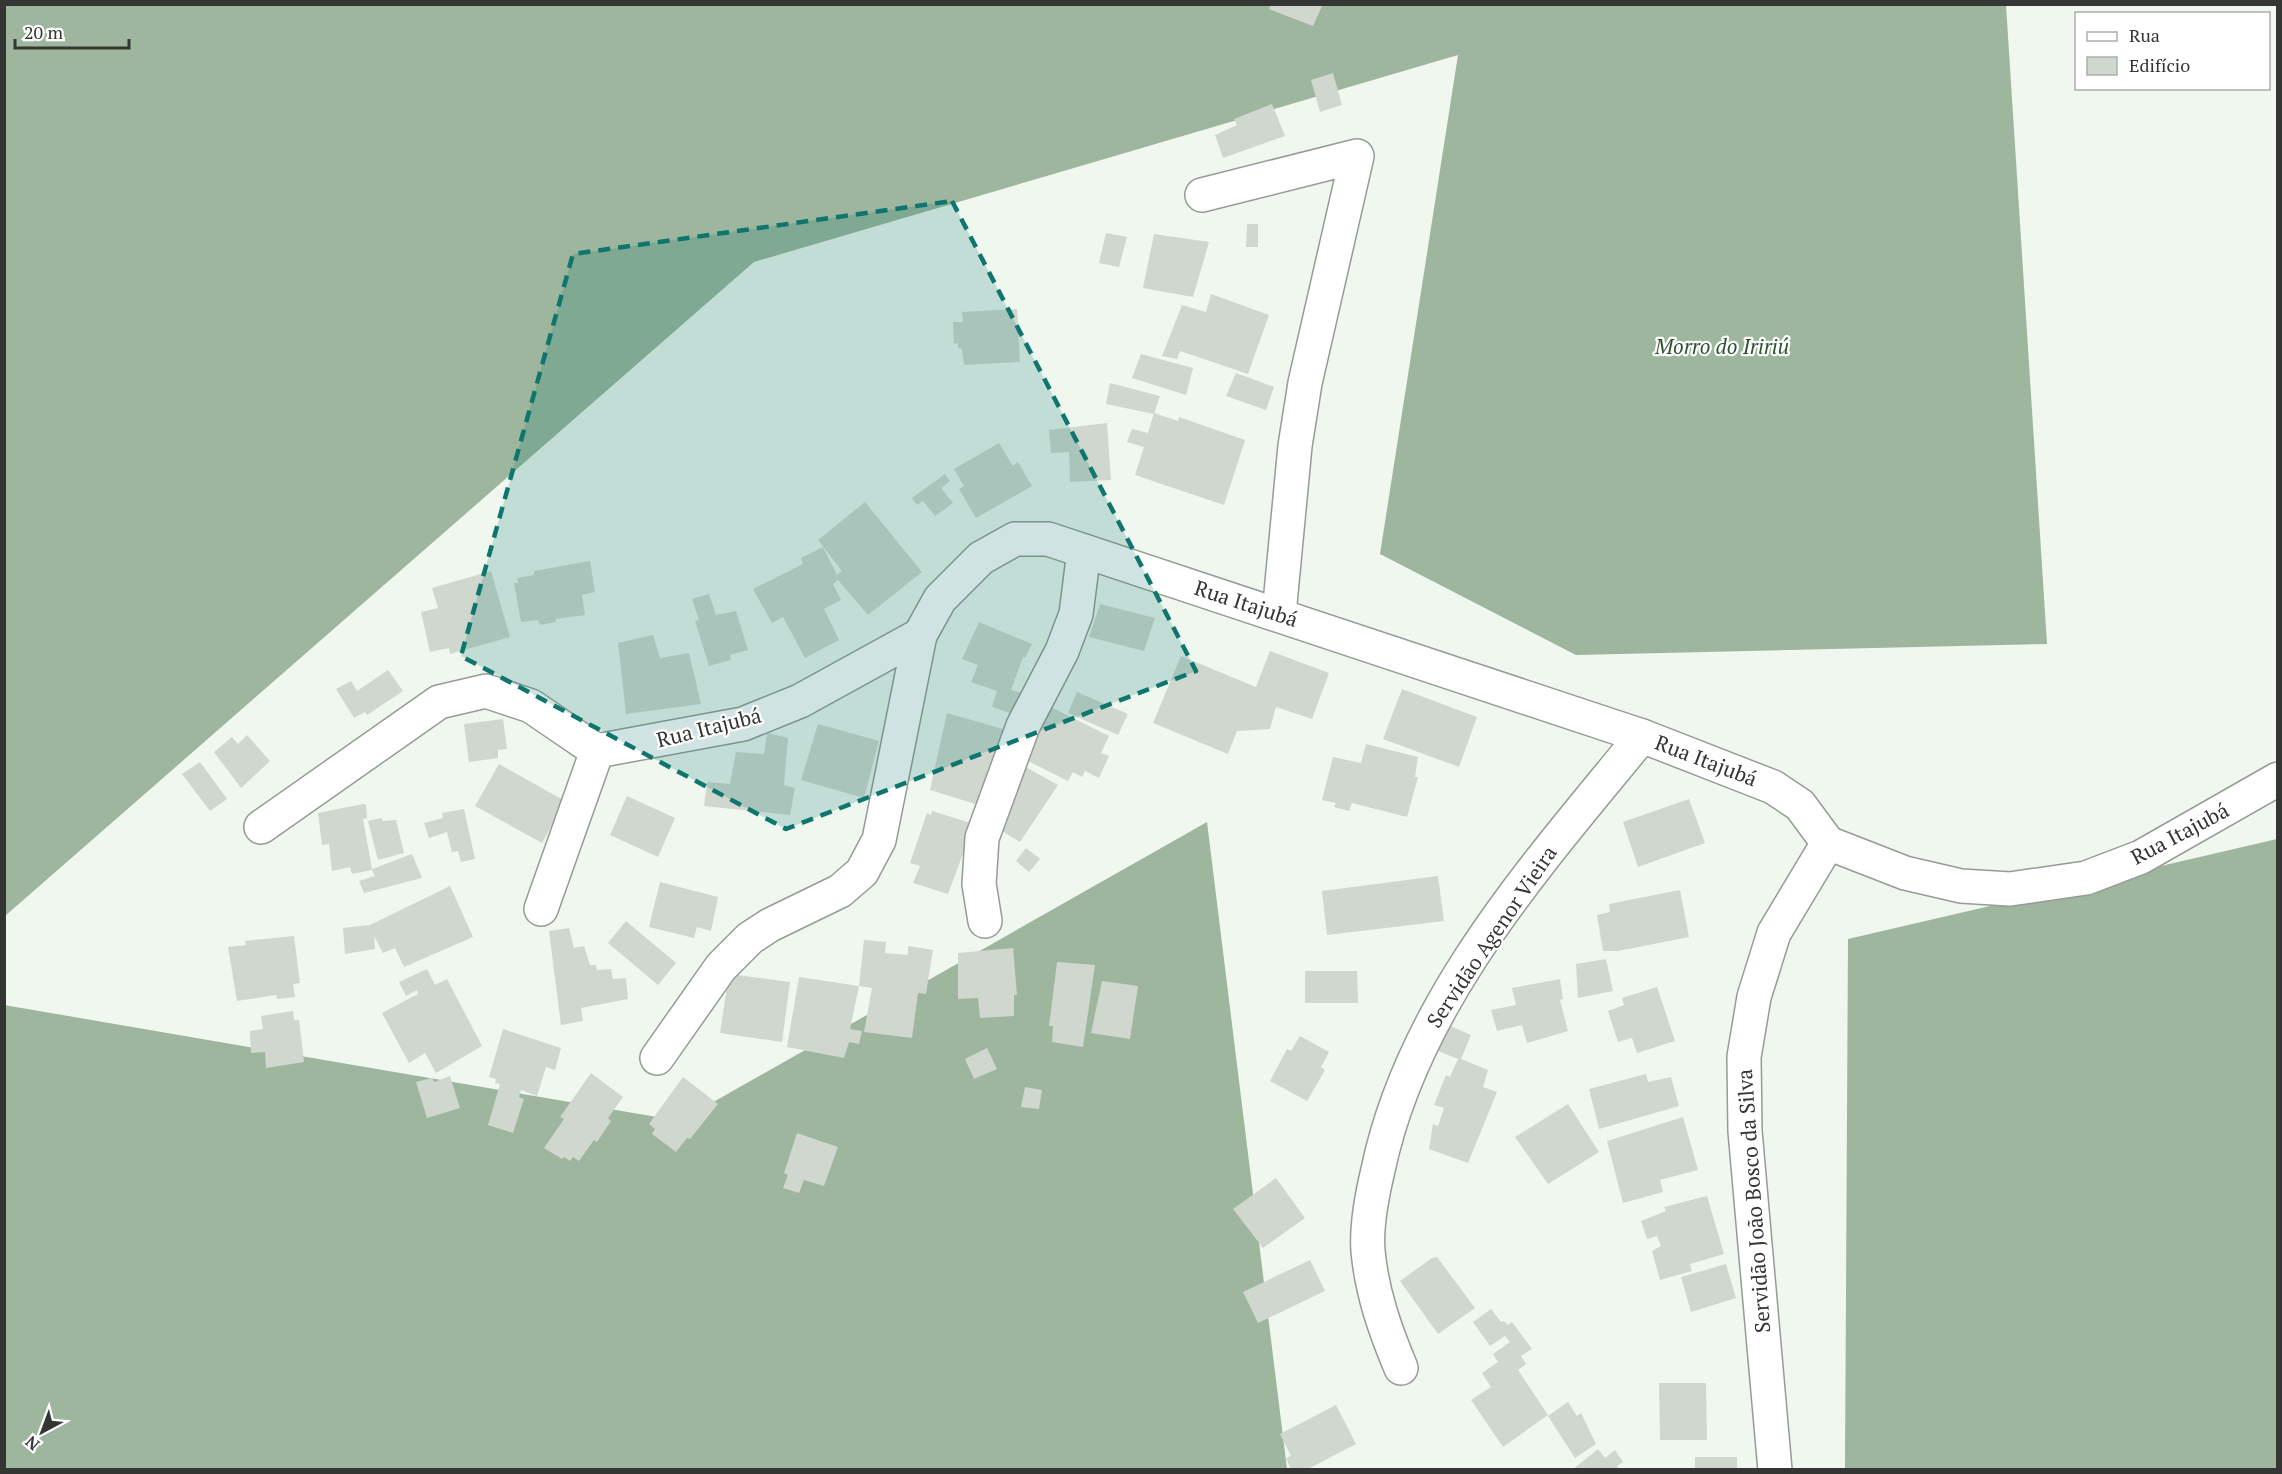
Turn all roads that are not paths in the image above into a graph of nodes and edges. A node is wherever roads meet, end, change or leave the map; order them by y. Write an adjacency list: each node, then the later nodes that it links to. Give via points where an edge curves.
1 (1202, 195): 3 (street, via 1357,156 1305,382)
2 (1084, 551): 3 (street, Rua Itajubá); 4 (street, Rua Itajubá, via 1048,539 1015,539 981,558 940,599); 11 (street, via 1076,614 1062,651 1023,726 982,838 979,884)
3 (1279, 614): 5 (street, Rua Itajubá)
4 (920, 635): 6 (street, Rua Itajubá, via 800,701 743,724); 12 (street, via 879,840 862,872 840,891 750,938 721,967)
5 (1642, 736): 9 (street, Rua Itajubá, via 1773,787 1800,805); 13 (street, Servidão Agenor Vieira, via 1505,909 1458,979 1412,1059 1386,1131 1372,1195 1368,1249 1381,1321)
6 (597, 751): 8 (street, via 531,706 486,691 477,693 439,702); 10 (street)
7 (2277, 779): 9 (street, Rua Itajubá, via 2141,857 2086,878 2010,889 1961,886 1905,873)
8 (261, 827)
9 (1827, 843): 14 (street, Servidão João Bosco da Silva, via 1774,933 1754,998 1744,1057 1745,1131)
10 (541, 909)
11 (985, 921)
12 (657, 1058)
13 (1401, 1368)
14 (1775, 1470)

